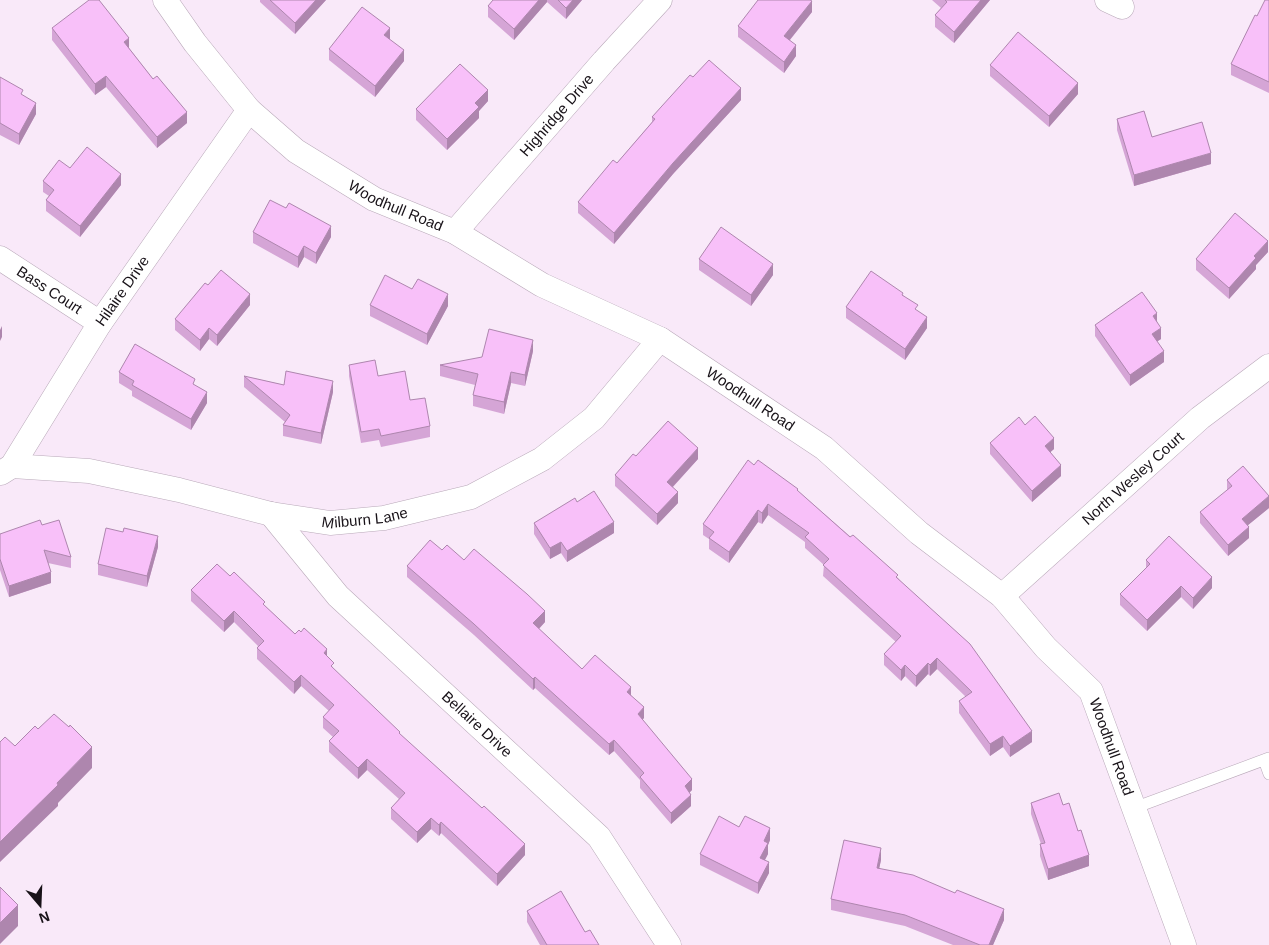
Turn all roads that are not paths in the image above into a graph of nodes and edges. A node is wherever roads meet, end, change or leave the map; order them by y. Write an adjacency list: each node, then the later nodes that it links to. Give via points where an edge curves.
1 (165, 0): 3 (street, Woodhull Road)
2 (660, 0): 4 (street, Highridge Drive)
3 (249, 110): 4 (street, Woodhull Road, via 296,151 374,199); 6 (street, Hilaire Drive)
4 (455, 232): 7 (street, Woodhull Road, via 542,285)
5 (0, 258): 6 (street, Bass Court)
6 (100, 323): 9 (street, Hilaire Drive)
7 (660, 339): 10 (street, Milburn Lane, via 594,418 542,460 471,497 384,518 330,523); 11 (street, Woodhull Road, via 824,448 920,533)
8 (1269, 366): 11 (street, North Wesley Court, via 1200,418)
9 (6, 470): 10 (street, Milburn Lane, via 89,471)
10 (271, 514): 15 (street, Bellaire Drive, via 338,596 599,837)
11 (1002, 596): 14 (street, Woodhull Road, via 1046,648 1091,691)
12 (1266, 759): 13 (lane); 14 (lane)
13 (1269, 774)
14 (1134, 808): 16 (street, Woodhull Road)
15 (668, 945)
16 (1184, 945)

